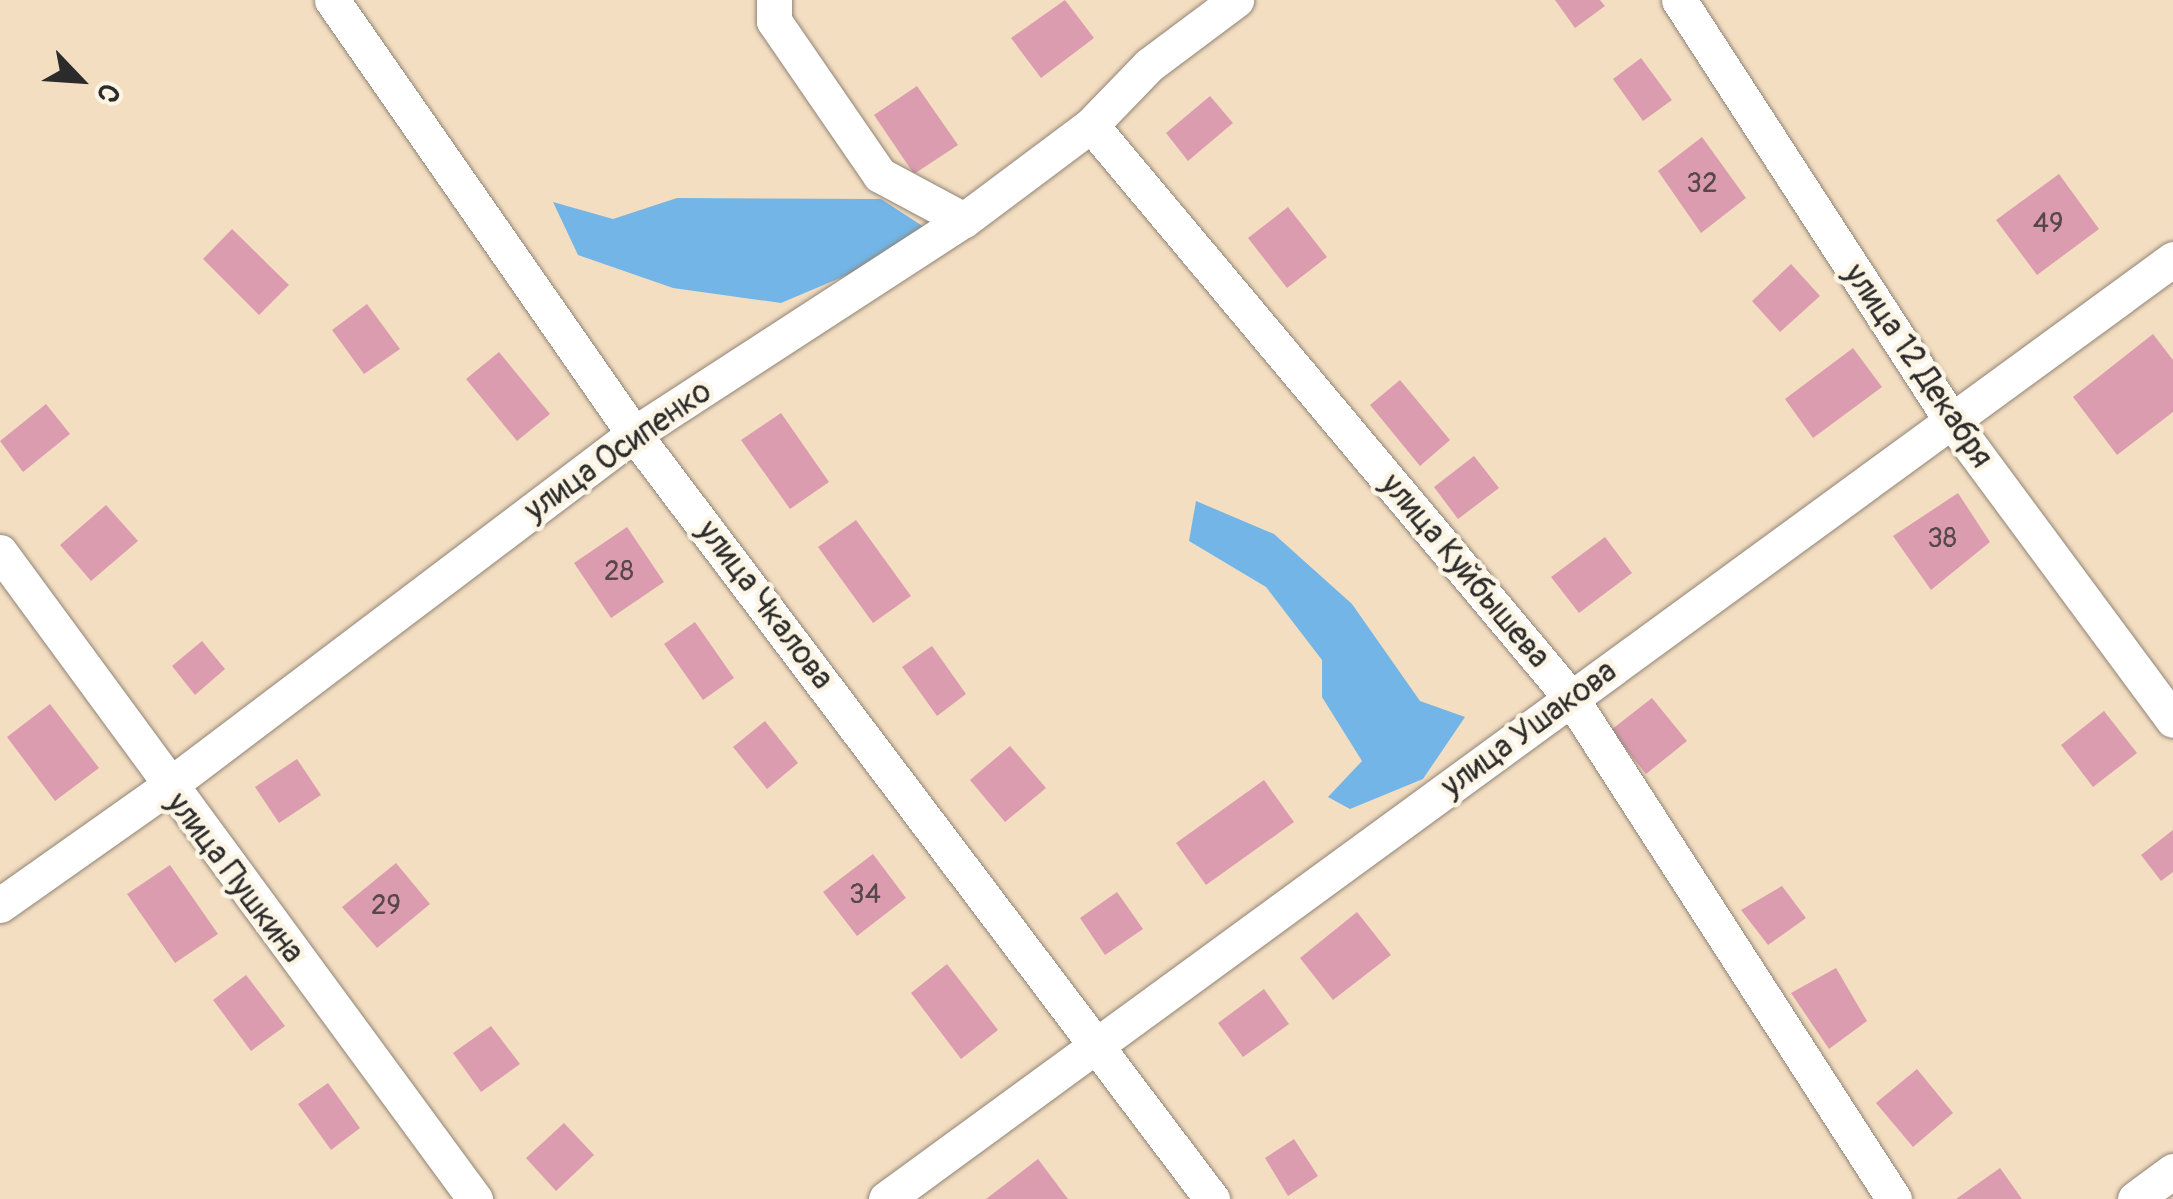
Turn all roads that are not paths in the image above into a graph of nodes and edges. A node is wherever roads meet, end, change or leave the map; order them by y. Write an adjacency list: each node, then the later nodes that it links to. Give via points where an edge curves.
1 (332, 0): 9 (street, улица Чкалова)
2 (774, 0): 6 (street, via 774,21 880,175)
3 (1236, 0): 5 (street, улица Осипенко, via 1149,65)
4 (1679, 0): 8 (street, улица 12 Декабря)
5 (1092, 125): 6 (street, улица Осипенко); 11 (street, улица Куйбышева)
6 (964, 220): 9 (street, улица Осипенко)
7 (2173, 259): 8 (street, улица Ушакова)
8 (1951, 420): 11 (street, улица Ушакова); 12 (street, улица 12 Декабря)
9 (634, 434): 13 (street, улица Осипенко); 15 (street, улица Чкалова)
10 (0, 552): 13 (street, улица Пушкина)
11 (1571, 698): 15 (street, улица Ушакова); 20 (street, улица Куйбышева)
12 (2173, 720)
13 (167, 788): 14 (street, улица Осипенко); 17 (street, улица Пушкина)
14 (0, 905)
15 (1100, 1043): 18 (street, улица Ушакова); 19 (street, улица Чкалова)
16 (2173, 1171): 21 (street)
17 (475, 1199)
18 (886, 1199)
19 (1212, 1199)
20 (1894, 1199)
21 (2134, 1199)

